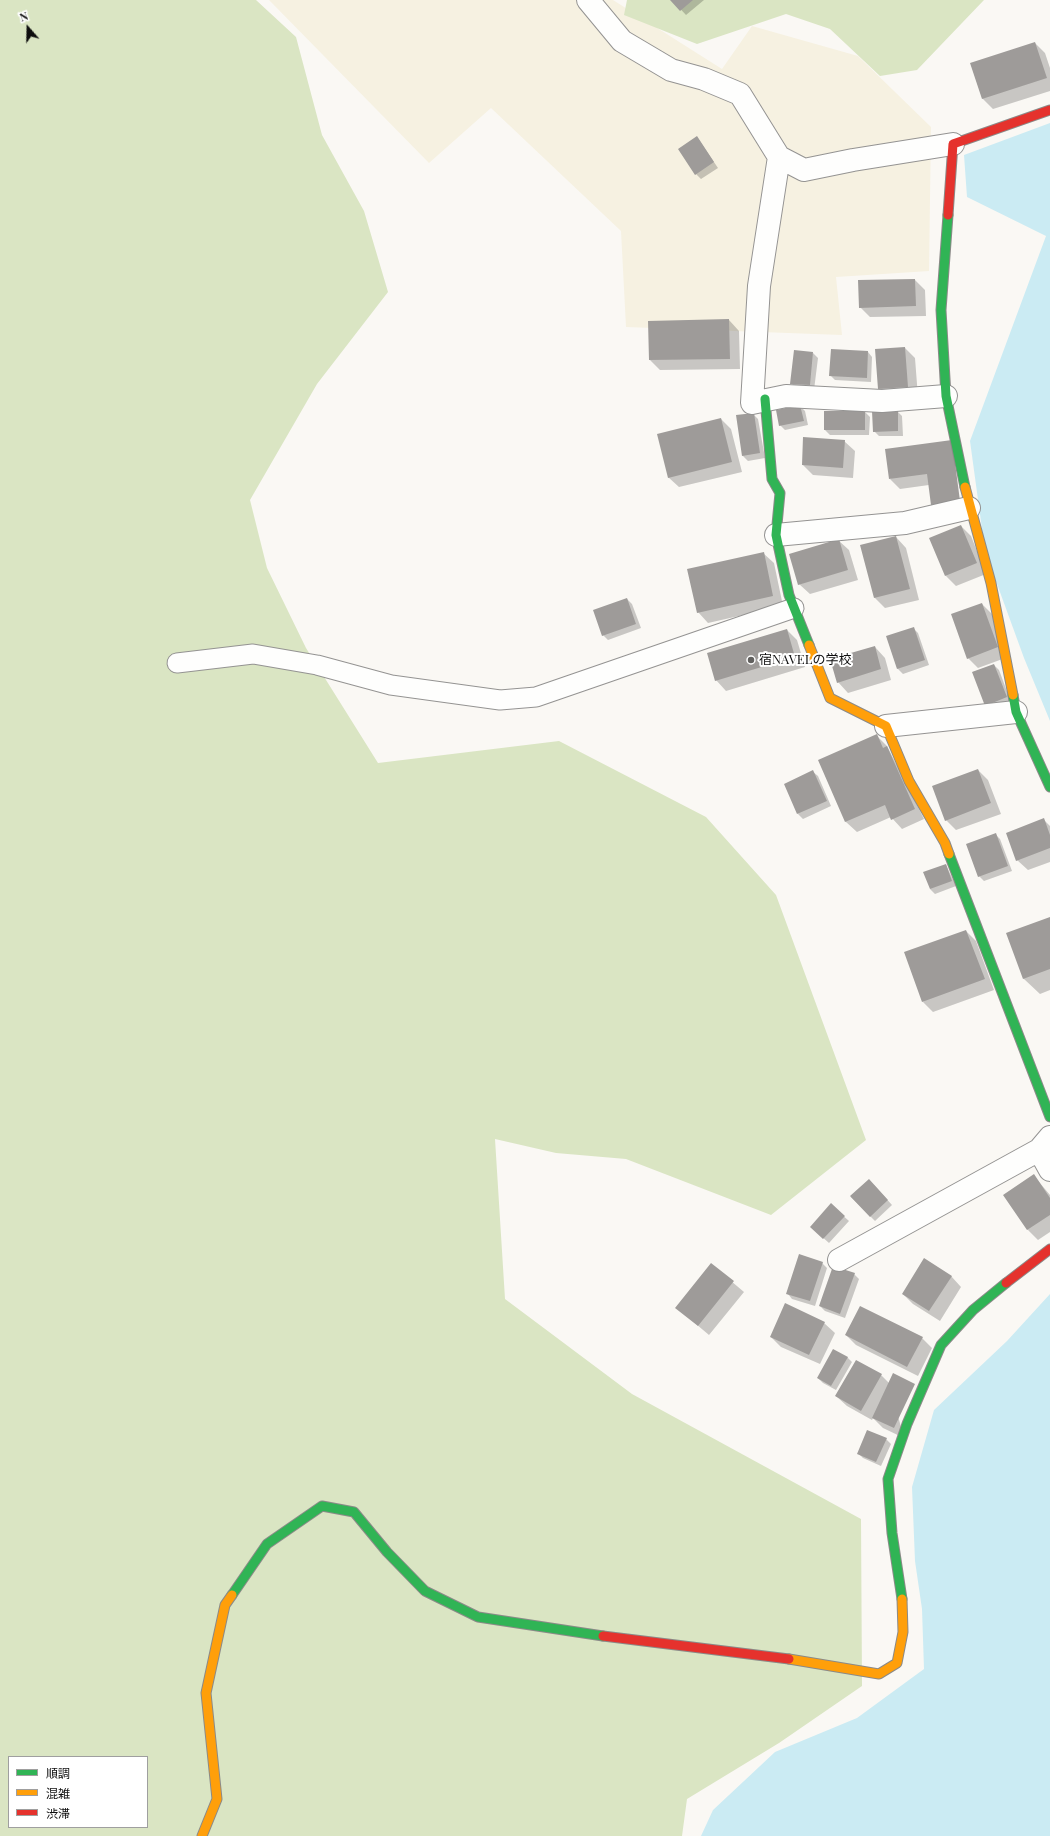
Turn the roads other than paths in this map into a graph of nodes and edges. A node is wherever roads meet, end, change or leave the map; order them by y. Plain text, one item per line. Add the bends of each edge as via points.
1 (588, 0) edge
2 (1050, 110) edge
3 (953, 144) junction
4 (779, 157) junction
5 (946, 396) junction
6 (765, 399) junction
7 (969, 508) junction
8 (776, 535) junction
9 (794, 608) junction
10 (177, 663) dead end
11 (1016, 712) junction
12 (886, 726) junction
13 (1050, 787) edge
14 (1050, 1117) edge
15 (1044, 1144) edge
16 (1050, 1170) edge
17 (1050, 1249) edge
18 (839, 1260) dead end
19 (202, 1836) edge

1 - 4 street via 622,41 671,70 704,79 740,94
2 - 3 street
3 - 4 street via 804,170
3 - 5 street via 941,310
4 - 6 street via 758,286 752,403
5 - 6 street via 882,401 815,396
5 - 7 street
6 - 8 street via 772,479 780,493
7 - 8 street via 905,523
7 - 11 street via 991,583
8 - 9 street
9 - 10 lane via 536,697 500,700 391,685 317,665 252,654
9 - 12 street via 830,698
11 - 12 street
11 - 13 street
12 - 14 street via 909,781 945,844
15 - 16 street
15 - 18 street
17 - 19 street via 973,1310 941,1345 907,1424 888,1479 892,1533 902,1591 903,1632 897,1663 878,1674 765,1655 564,1631 478,1617 425,1591 387,1552 354,1512 322,1506 267,1544 225,1605 206,1693 217,1799

